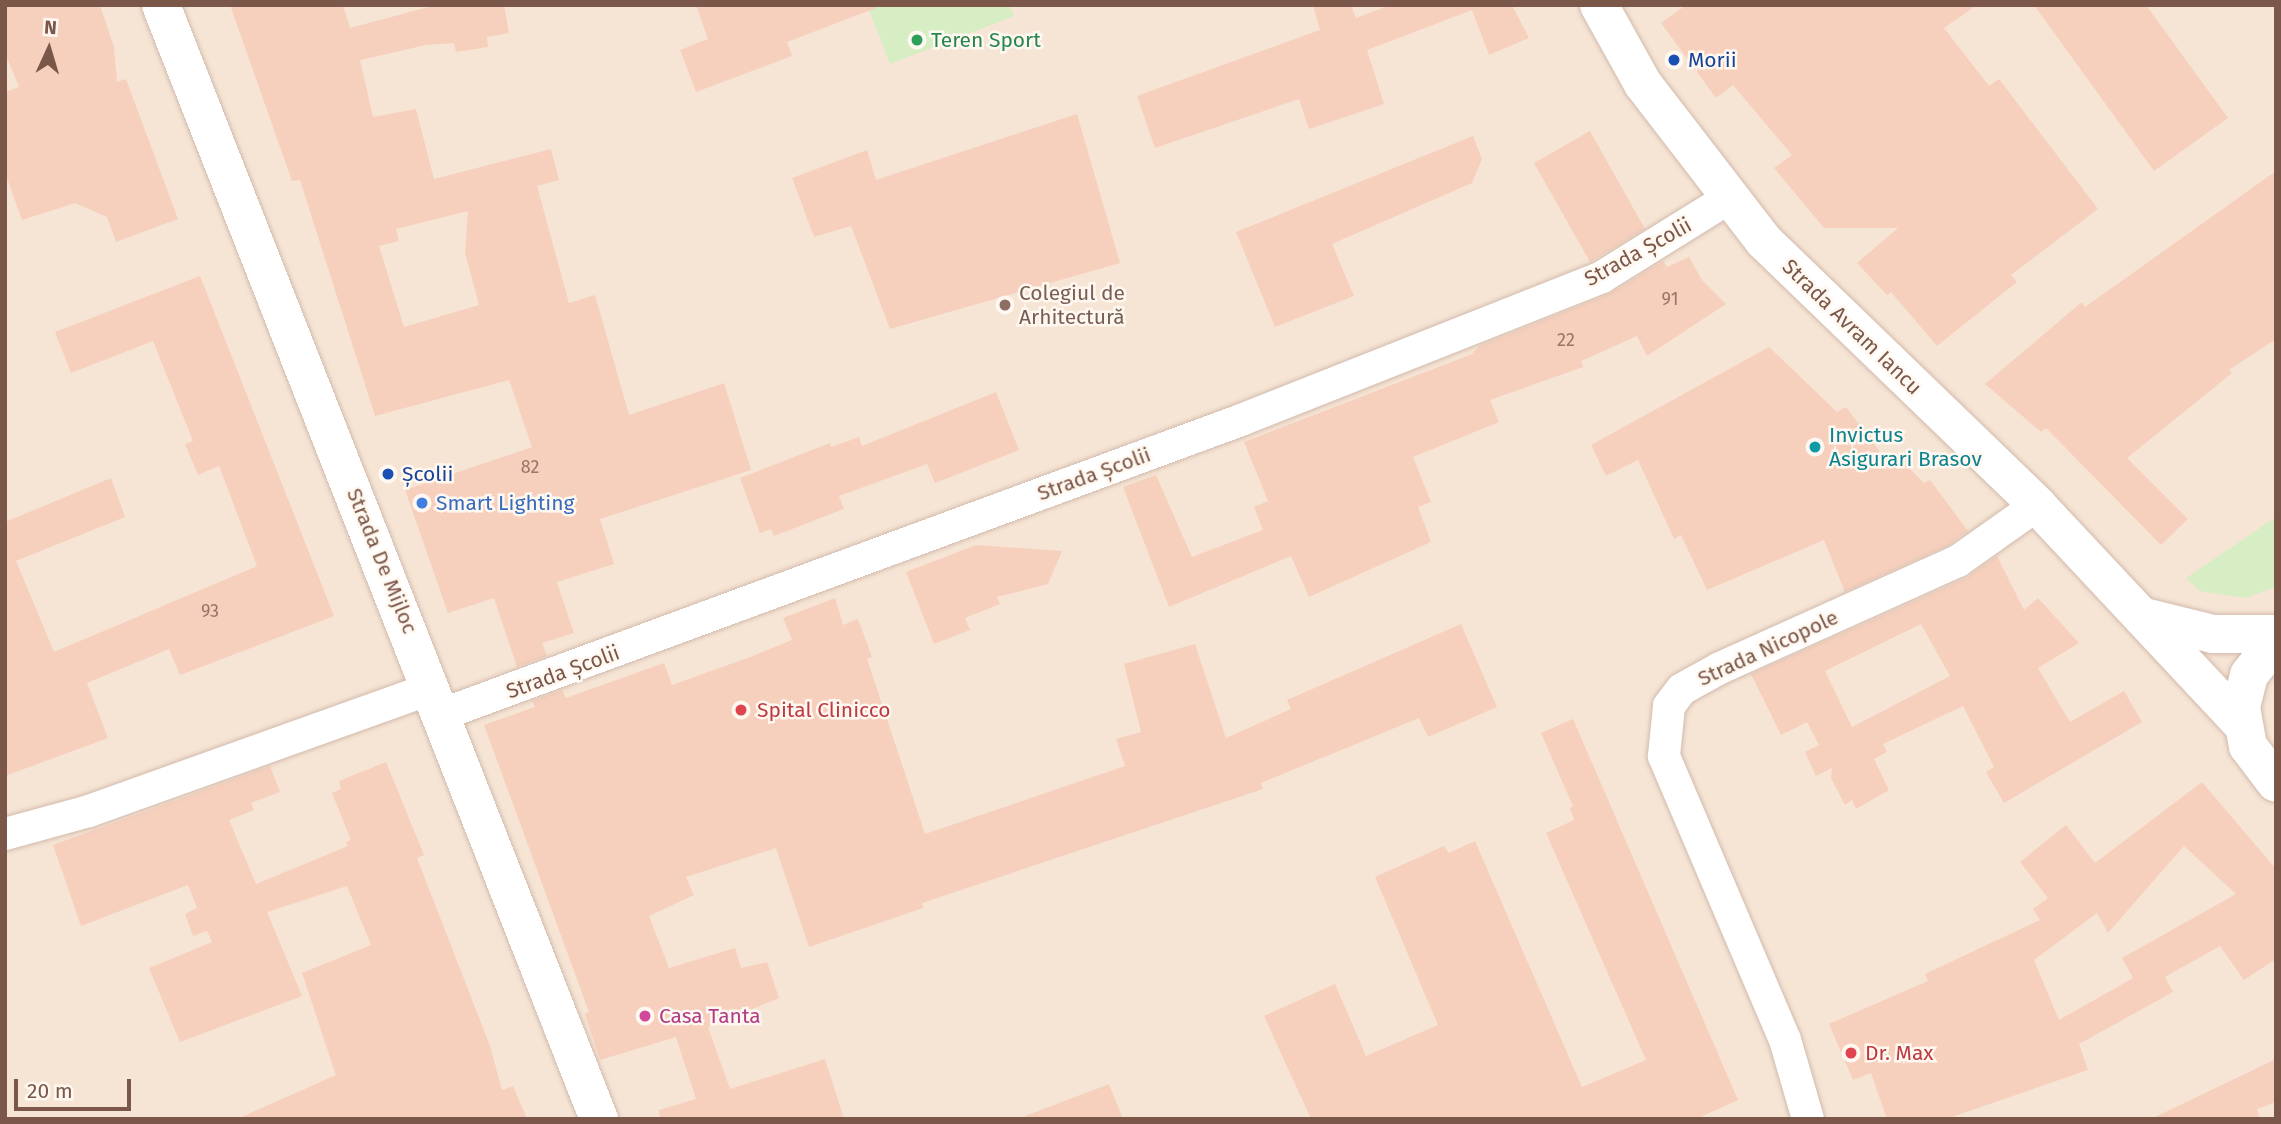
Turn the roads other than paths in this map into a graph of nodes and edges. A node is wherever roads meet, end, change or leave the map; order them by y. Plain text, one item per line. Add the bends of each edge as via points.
1 (161, 5) edge
2 (1599, 5) edge
3 (1729, 198) junction
4 (2037, 505) junction
5 (2144, 617) junction
6 (2276, 634) edge
7 (2276, 641) edge
8 (438, 701) junction
9 (2242, 724) junction
10 (2276, 783) edge
11 (5, 834) edge
12 (599, 1119) edge
13 (1808, 1119) edge

1 - 8 street, Strada De Mijloc
2 - 3 street, Strada Avram Iancu via 1643,84
3 - 4 street, Strada Avram Iancu via 1764,241
3 - 8 street, Strada Școlii via 1602,277 1189,440
4 - 5 street, Strada Avram Iancu
4 - 13 street, Strada Nicopole via 1958,561 1720,668 1682,689 1669,706 1664,756 1785,1040
5 - 6 street via 2213,634
5 - 9 street, Strada Avram Iancu
7 - 9 street via 2249,675
8 - 11 street, Strada Școlii
8 - 12 street, Strada De Mijloc
9 - 10 street via 2253,757

